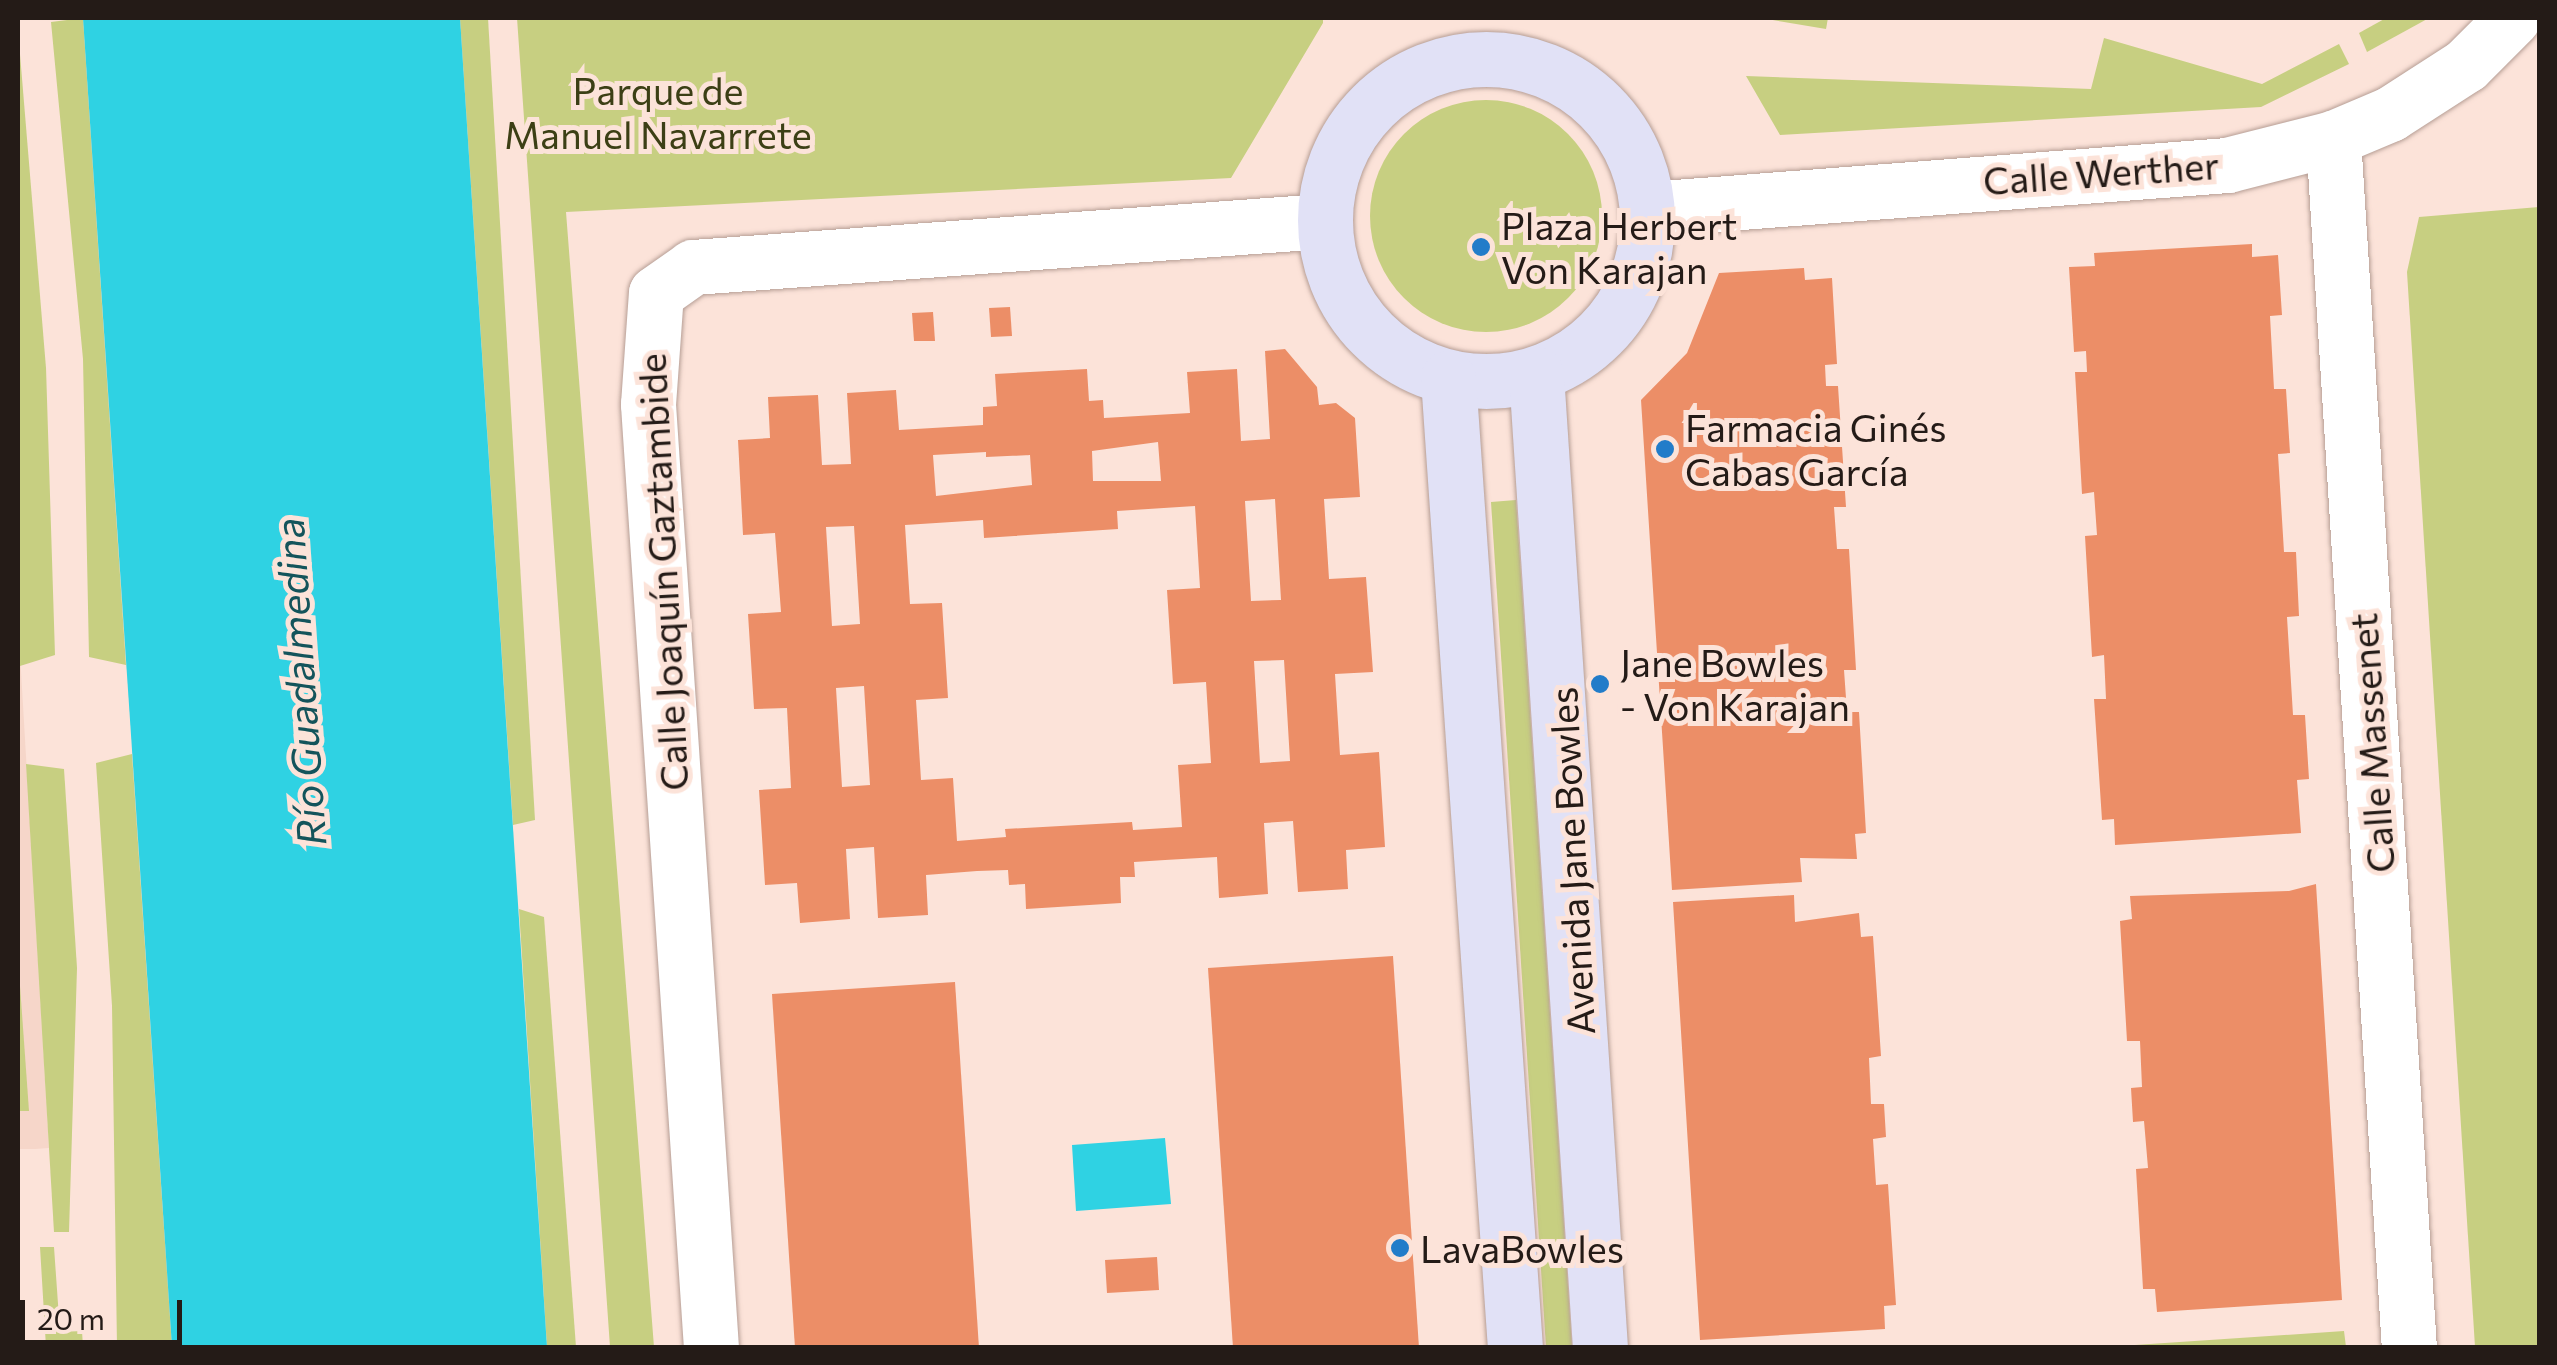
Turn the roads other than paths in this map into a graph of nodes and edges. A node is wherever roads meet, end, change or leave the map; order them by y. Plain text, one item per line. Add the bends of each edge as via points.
1 (2513, 18) edge
2 (1461, 39) edge
3 (2333, 138) junction
4 (1649, 209) junction
5 (1323, 221) junction
6 (1536, 374) junction
7 (1448, 378) junction
8 (710, 1348) edge
9 (1516, 1348) edge
10 (1600, 1348) edge
11 (2409, 1348) edge

1 - 3 street, Calle Werther via 2466,65 2390,114
2 - 4 main road via 1559,76 1600,104 1626,137
2 - 5 main road via 1362,117 1334,162
3 - 4 street, Calle Werther via 2227,165
3 - 11 street, Calle Massenet
4 - 6 main road via 1636,284 1595,340
5 - 7 main road via 1331,268 1356,318 1397,356
5 - 8 street, Calle Joaquín Gaztambide via 693,266 656,293 648,404
6 - 7 main road via 1492,382
6 - 10 main road, Avenida Jane Bowles
7 - 9 main road

